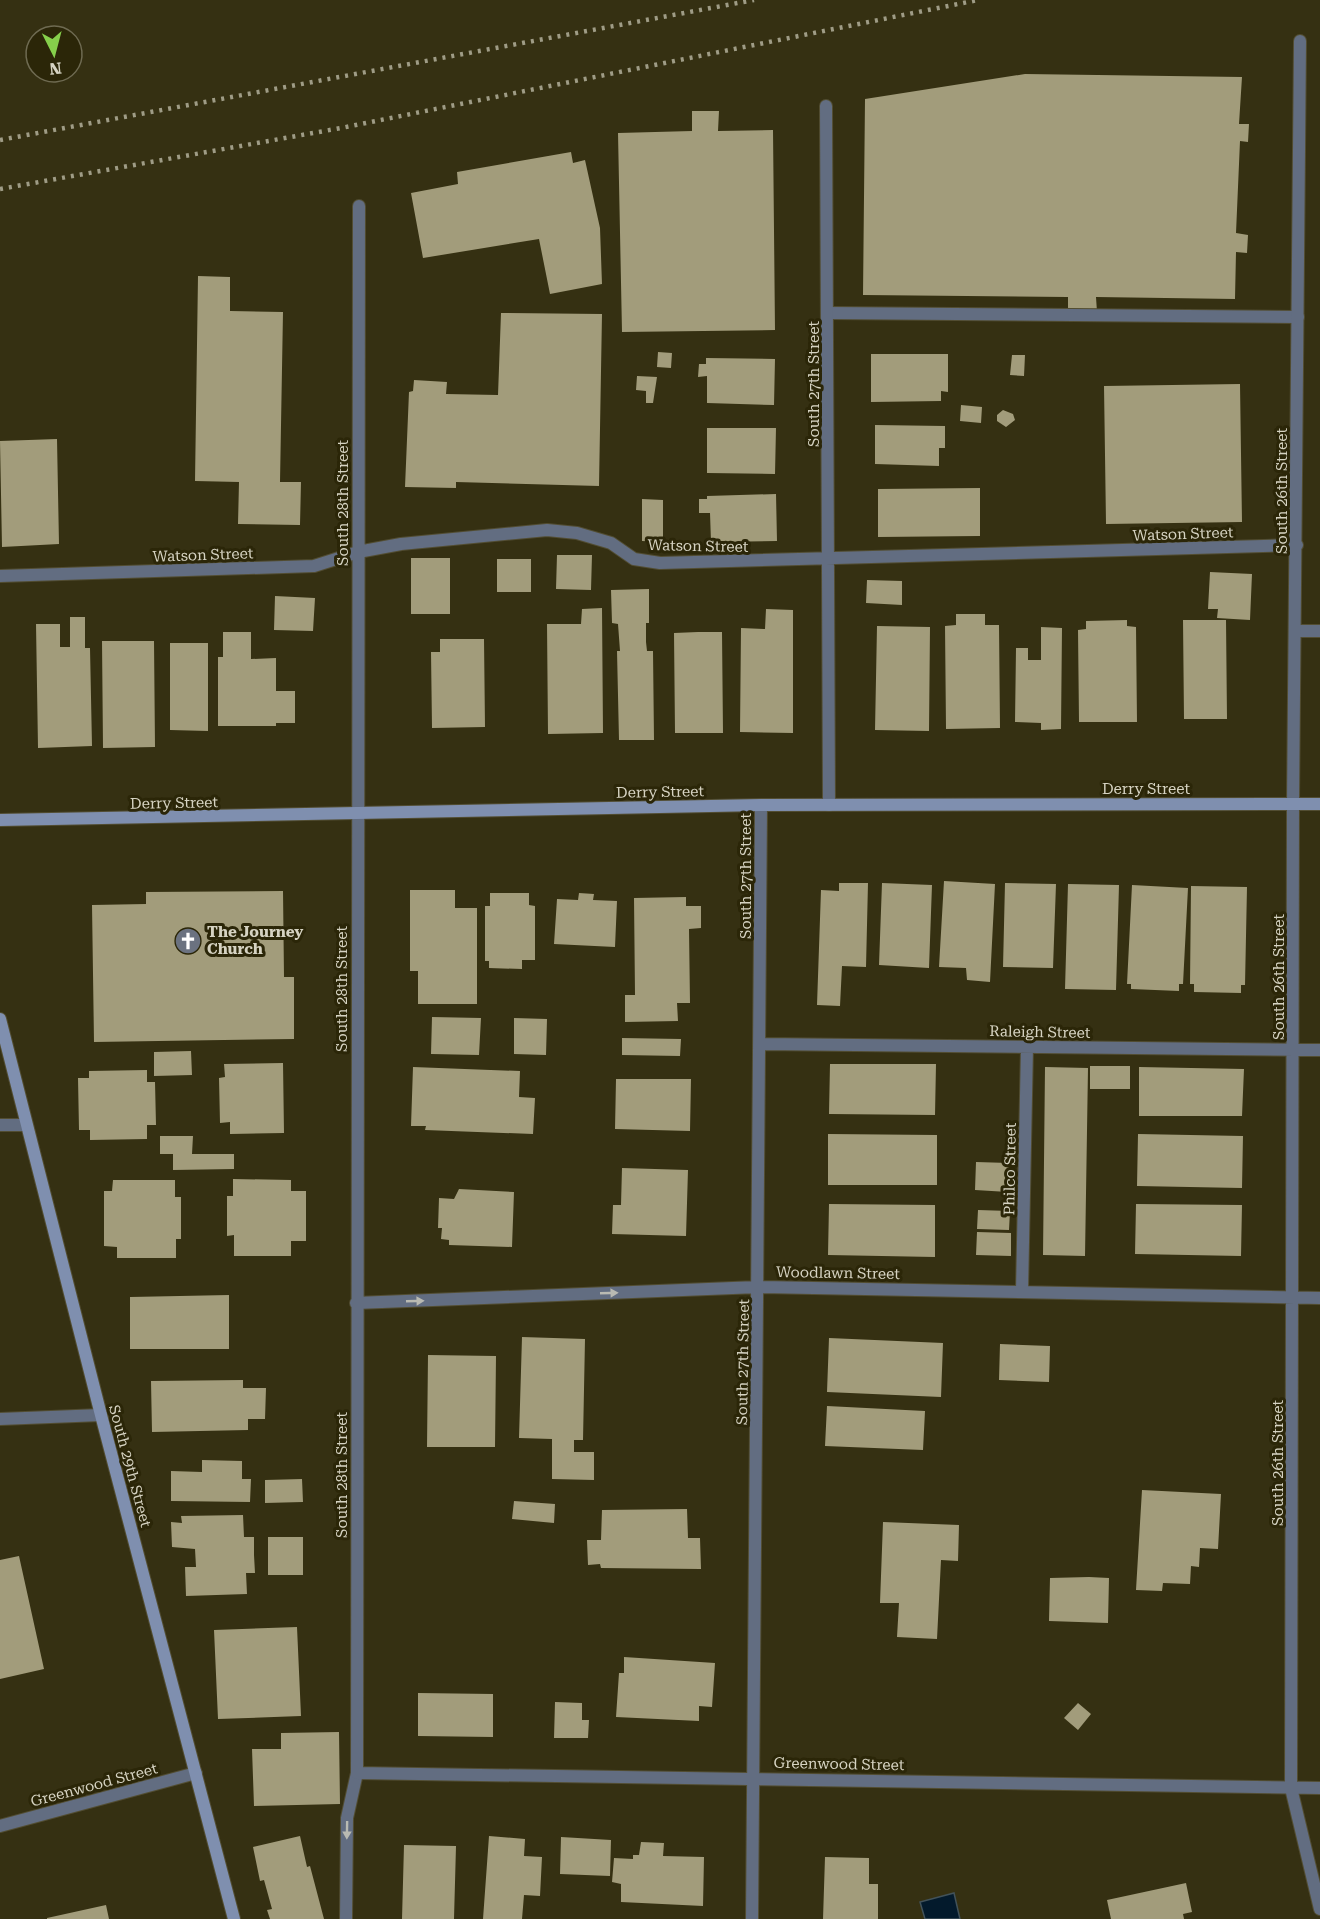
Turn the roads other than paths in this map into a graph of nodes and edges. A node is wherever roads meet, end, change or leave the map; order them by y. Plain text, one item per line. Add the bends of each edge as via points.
1 (1300, 41) dead end
2 (826, 106) dead end
3 (358, 206) dead end
4 (828, 313) junction
5 (1298, 317) junction
6 (1297, 545) junction
7 (358, 552) junction
8 (830, 560) junction
9 (0, 576) edge
10 (1295, 631) junction
11 (1320, 631) edge
12 (1293, 804) junction
13 (1320, 804) edge
14 (761, 805) junction
15 (829, 805) junction
16 (358, 815) junction
17 (0, 820) edge
18 (0, 1019) edge
19 (760, 1044) junction
20 (1027, 1047) junction
21 (1294, 1050) junction
22 (1320, 1050) edge
23 (0, 1125) edge
24 (27, 1125) junction
25 (758, 1287) junction
26 (1022, 1291) junction
27 (1294, 1297) junction
28 (1320, 1298) edge
29 (356, 1303) junction
30 (100, 1415) junction
31 (0, 1419) edge
32 (196, 1773) junction
33 (357, 1773) junction
34 (753, 1778) junction
35 (1291, 1788) junction
36 (1320, 1788) edge
37 (0, 1826) edge
38 (1320, 1909) edge
39 (234, 1919) edge
40 (346, 1919) edge
41 (752, 1919) edge

1 - 5 street, South 26th Street
2 - 4 street, South 27th Street
3 - 7 street, South 28th Street
4 - 5 street
4 - 8 street, South 27th Street
5 - 6 street, South 26th Street
6 - 8 street, Watson Street
6 - 10 street, South 26th Street
7 - 8 street, Watson Street via 401,543 547,530 577,533 611,543 634,559 660,563
7 - 9 street, Watson Street via 314,566
7 - 16 street, South 28th Street
8 - 15 street, South 27th Street
10 - 11 street
10 - 12 street, South 26th Street
12 - 13 main road, Derry Street
12 - 15 main road, Derry Street
12 - 21 street, South 26th Street
14 - 15 main road, Derry Street
14 - 16 main road, Derry Street
14 - 19 street, South 27th Street
16 - 17 main road, Derry Street
16 - 29 street, South 28th Street
18 - 24 main road, South 29th Street
19 - 20 street, Raleigh Street
19 - 25 street, South 27th Street
20 - 21 street, Raleigh Street
20 - 26 street, Philco Street
21 - 22 street, Raleigh Street
21 - 27 street, South 26th Street
23 - 24 street
24 - 30 main road, South 29th Street
25 - 26 street, Woodlawn Street
29 -> 25 street, Woodlawn Street
25 - 34 street, South 27th Street
26 - 27 street, Woodlawn Street
27 - 28 street, Woodlawn Street
27 - 35 street, South 26th Street
29 - 33 street, South 28th Street
30 - 31 street
30 - 32 main road, South 29th Street
32 - 37 street, Greenwood Street
32 - 39 main road, South 29th Street
33 - 34 street, Greenwood Street
33 -> 40 street, South 28th Street via 347,1818
34 - 35 street, Greenwood Street
34 - 41 street, South 27th Street
35 - 36 street, Greenwood Street
35 - 38 street, South 26th Street

